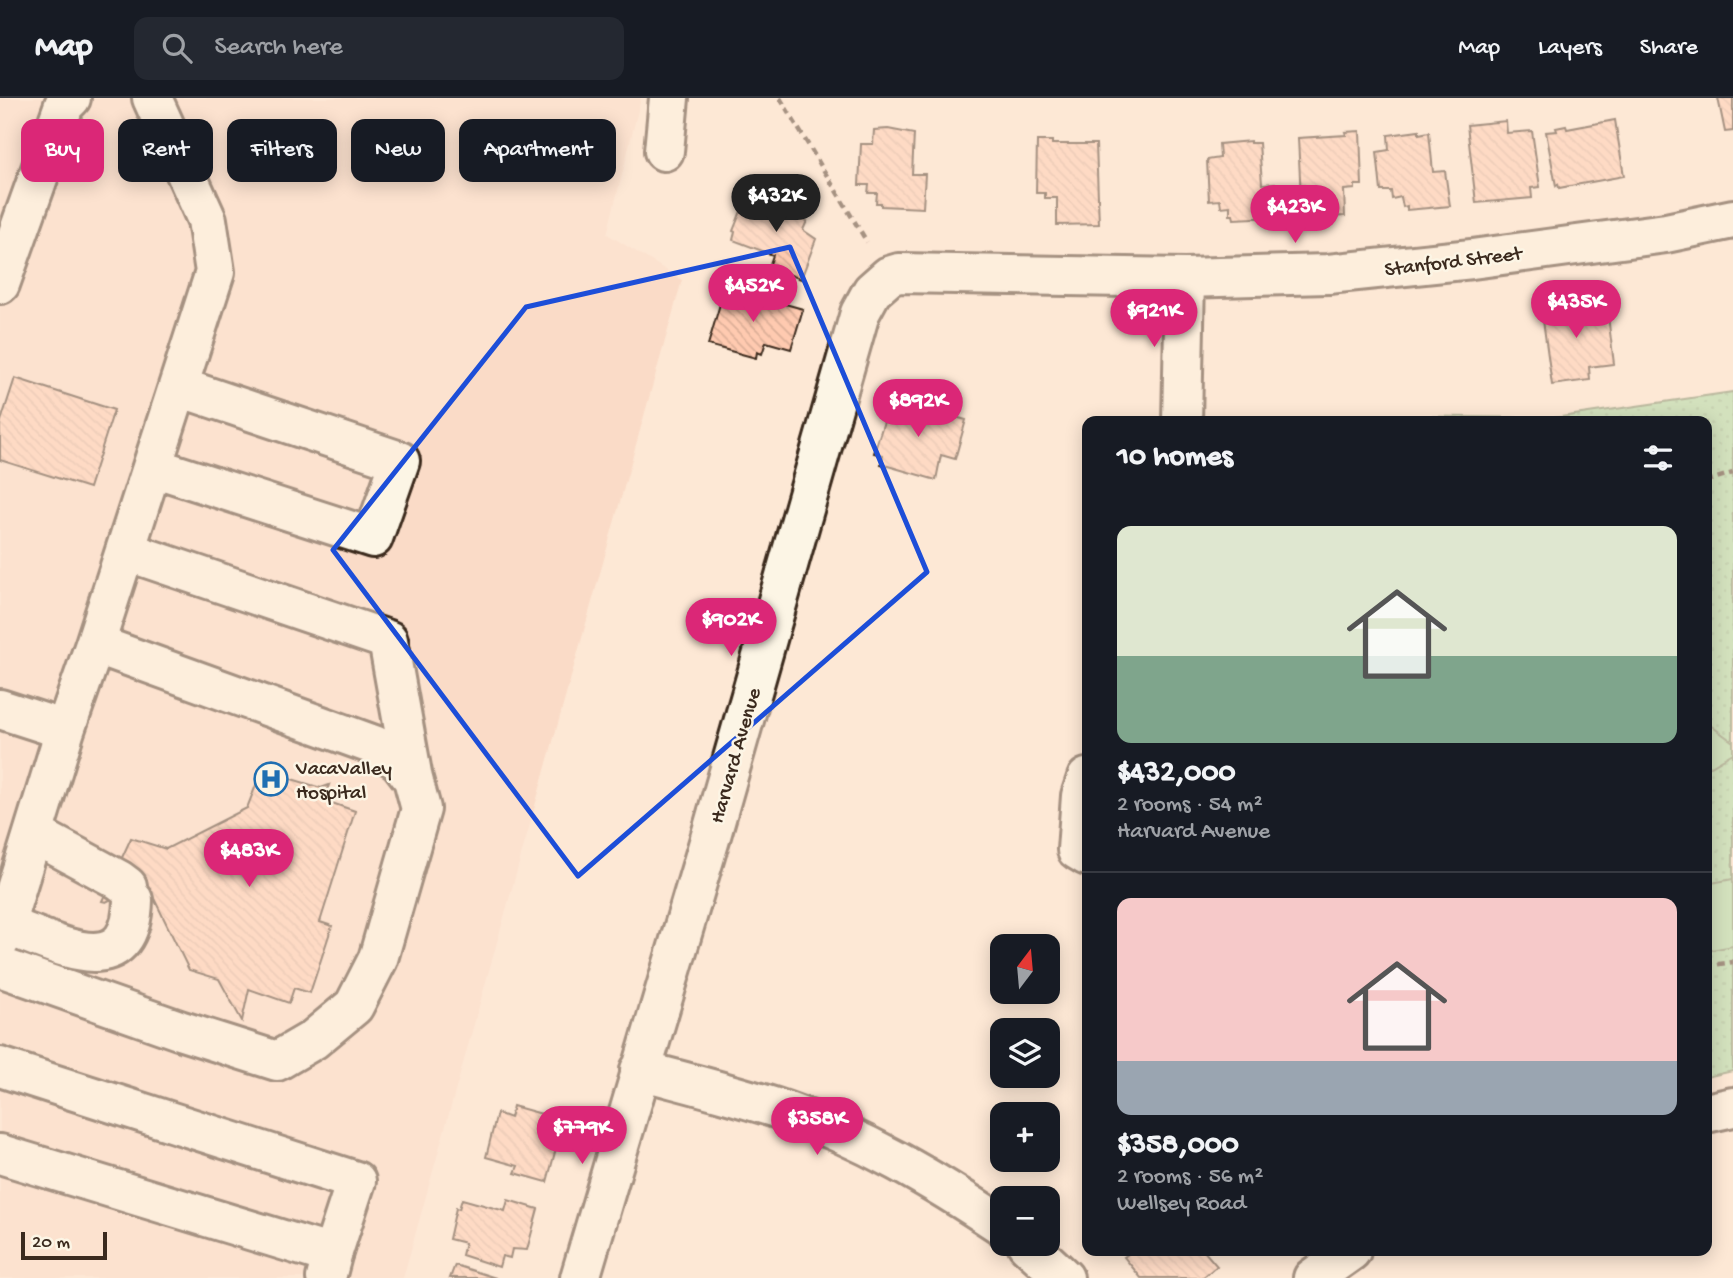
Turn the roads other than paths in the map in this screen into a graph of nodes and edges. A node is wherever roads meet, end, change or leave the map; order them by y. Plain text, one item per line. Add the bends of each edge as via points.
1 (71, 98) edge
2 (152, 98) edge
3 (669, 98) edge
4 (664, 151) dead end
5 (1733, 219) edge
6 (1185, 278) junction
7 (881, 283) joint
8 (0, 284) edge
9 (178, 387) junction
10 (1182, 416) edge
11 (153, 467) junction
12 (126, 551) junction
13 (95, 645) junction
14 (0, 709) edge
15 (65, 730) junction
16 (413, 779) junction
17 (1082, 793) edge
18 (34, 834) junction
19 (1082, 853) edge
20 (3, 933) edge
21 (0, 967) edge
22 (0, 1067) edge
23 (640, 1070) junction
24 (1733, 1107) edge
25 (1712, 1112) edge
26 (0, 1154) edge
27 (990, 1217) edge
28 (1040, 1256) edge
29 (1344, 1256) edge
30 (329, 1267) edge
31 (580, 1278) edge
32 (1064, 1278) edge
33 (1313, 1278) edge

1 - 8 street via 64,105
2 - 9 street via 207,220 215,272
3 - 4 street
5 - 6 street, Stanford Street via 1666,233 1328,274
6 - 7 street, Stanford Street via 911,272 889,276
6 - 10 street
7 - 23 street, Harvard Avenue via 860,313
9 - 11 street
9 - 11 street via 400,461 373,538
11 - 12 street
12 - 13 street
12 - 16 street via 388,639
13 - 15 street
13 - 16 street via 374,745 399,761
14 - 15 street
15 - 18 street
16 - 21 street via 421,809 378,959 354,1006 313,1040 277,1061
17 - 19 street via 1077,850
18 - 20 street
18 - 20 street via 119,880 130,893 129,927 107,951 85,952
22 - 30 street via 356,1181
23 - 27 street via 785,1111 845,1136
23 - 31 street, Harvard Avenue
24 - 25 street
26 - 30 street
28 - 32 street
29 - 33 street

